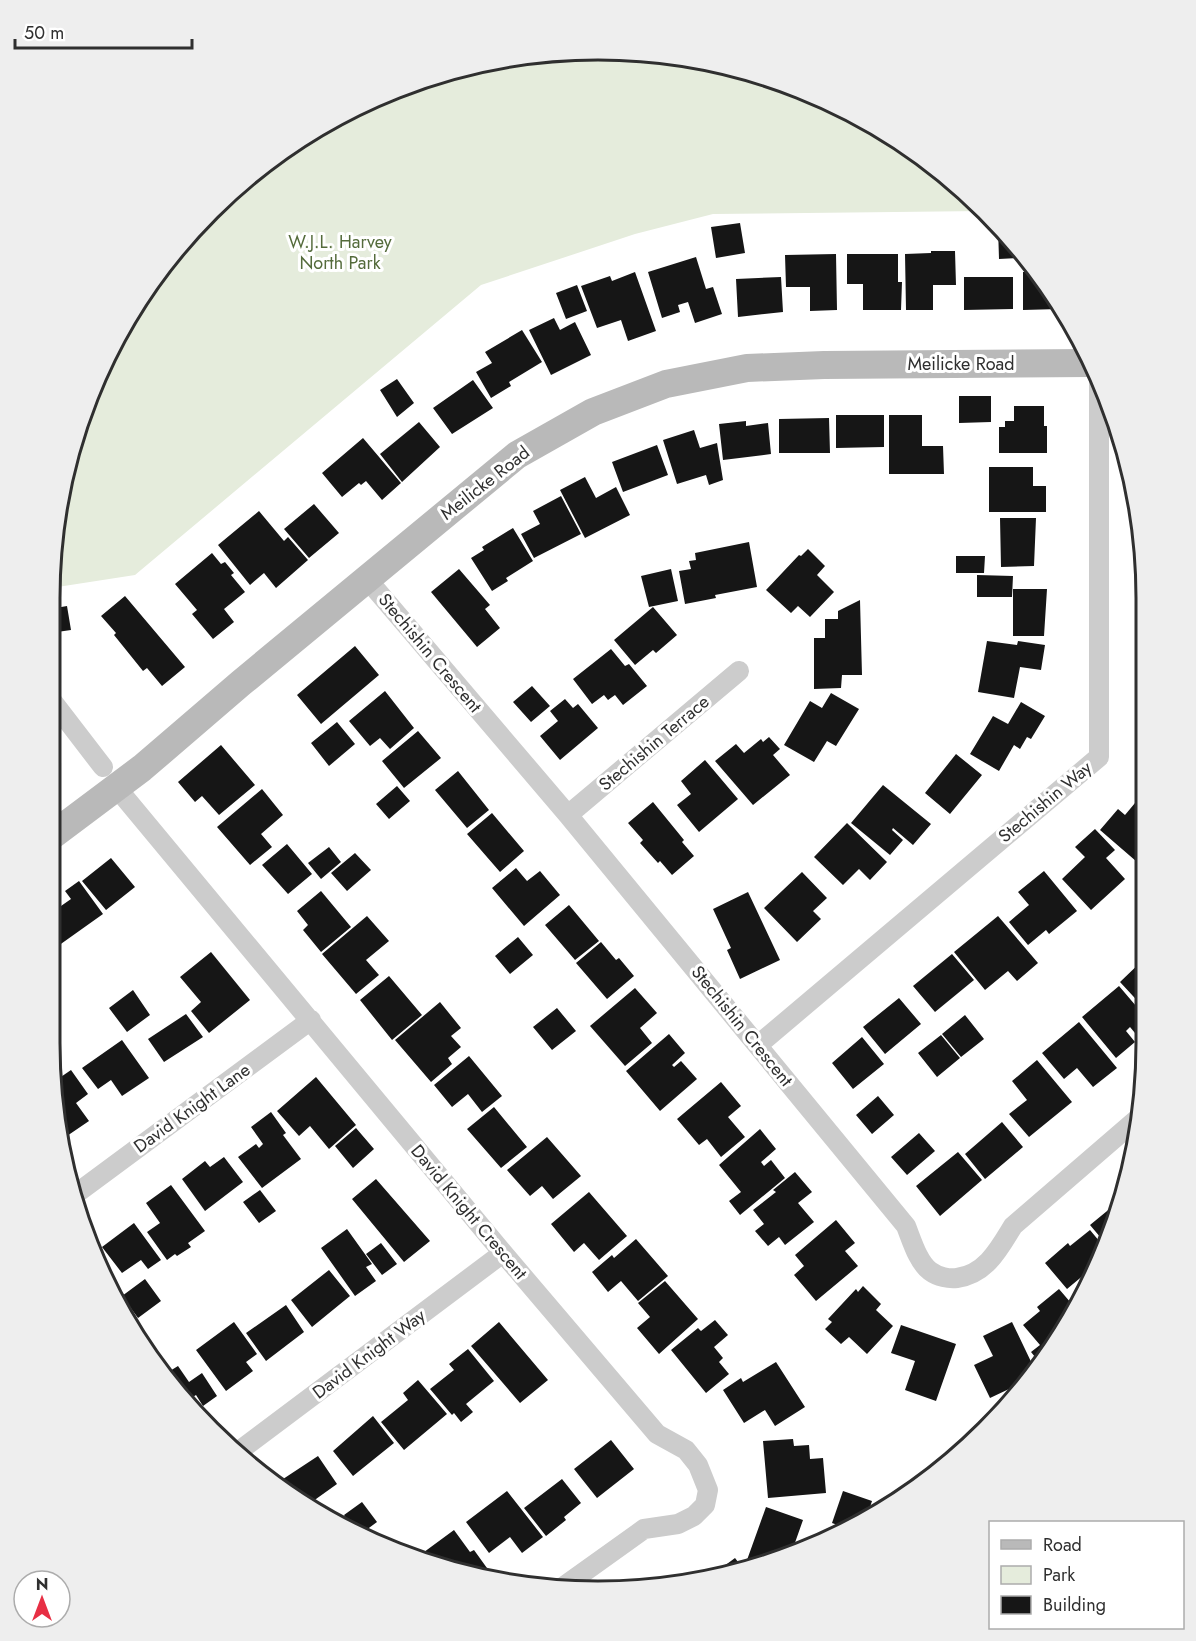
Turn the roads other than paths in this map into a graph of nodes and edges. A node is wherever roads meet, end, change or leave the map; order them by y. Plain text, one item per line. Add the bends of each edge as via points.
1 (1082, 363) edge
2 (1099, 403) edge
3 (367, 579) junction
4 (739, 672) dead end
5 (60, 711) edge
6 (110, 777) junction
7 (568, 815) junction
8 (60, 827) edge
9 (311, 1020) junction
10 (758, 1045) junction
11 (1129, 1126) edge
12 (81, 1190) edge
13 (502, 1253) junction
14 (244, 1448) edge
15 (572, 1580) edge

1 - 3 street, Meilicke Road via 747,368 666,384 593,412 517,454
2 - 10 street, Stechishin Way via 1099,757
3 - 6 street, Meilicke Road via 142,768
3 - 7 street, Stechishin Crescent
4 - 7 street, Stechishin Terrace
5 - 6 street, David Knight Crescent
6 - 8 street, Meilicke Road
6 - 9 street, David Knight Crescent
7 - 10 street, Stechishin Crescent
9 - 12 street, David Knight Lane
9 - 13 street, David Knight Crescent
10 - 11 street, Stechishin Crescent via 906,1226 930,1271 951,1279 969,1276 983,1268 1012,1226
13 - 14 street, David Knight Way
13 - 15 street, David Knight Crescent via 657,1434 686,1450 698,1465 708,1490 705,1505 694,1516 678,1524 644,1529

